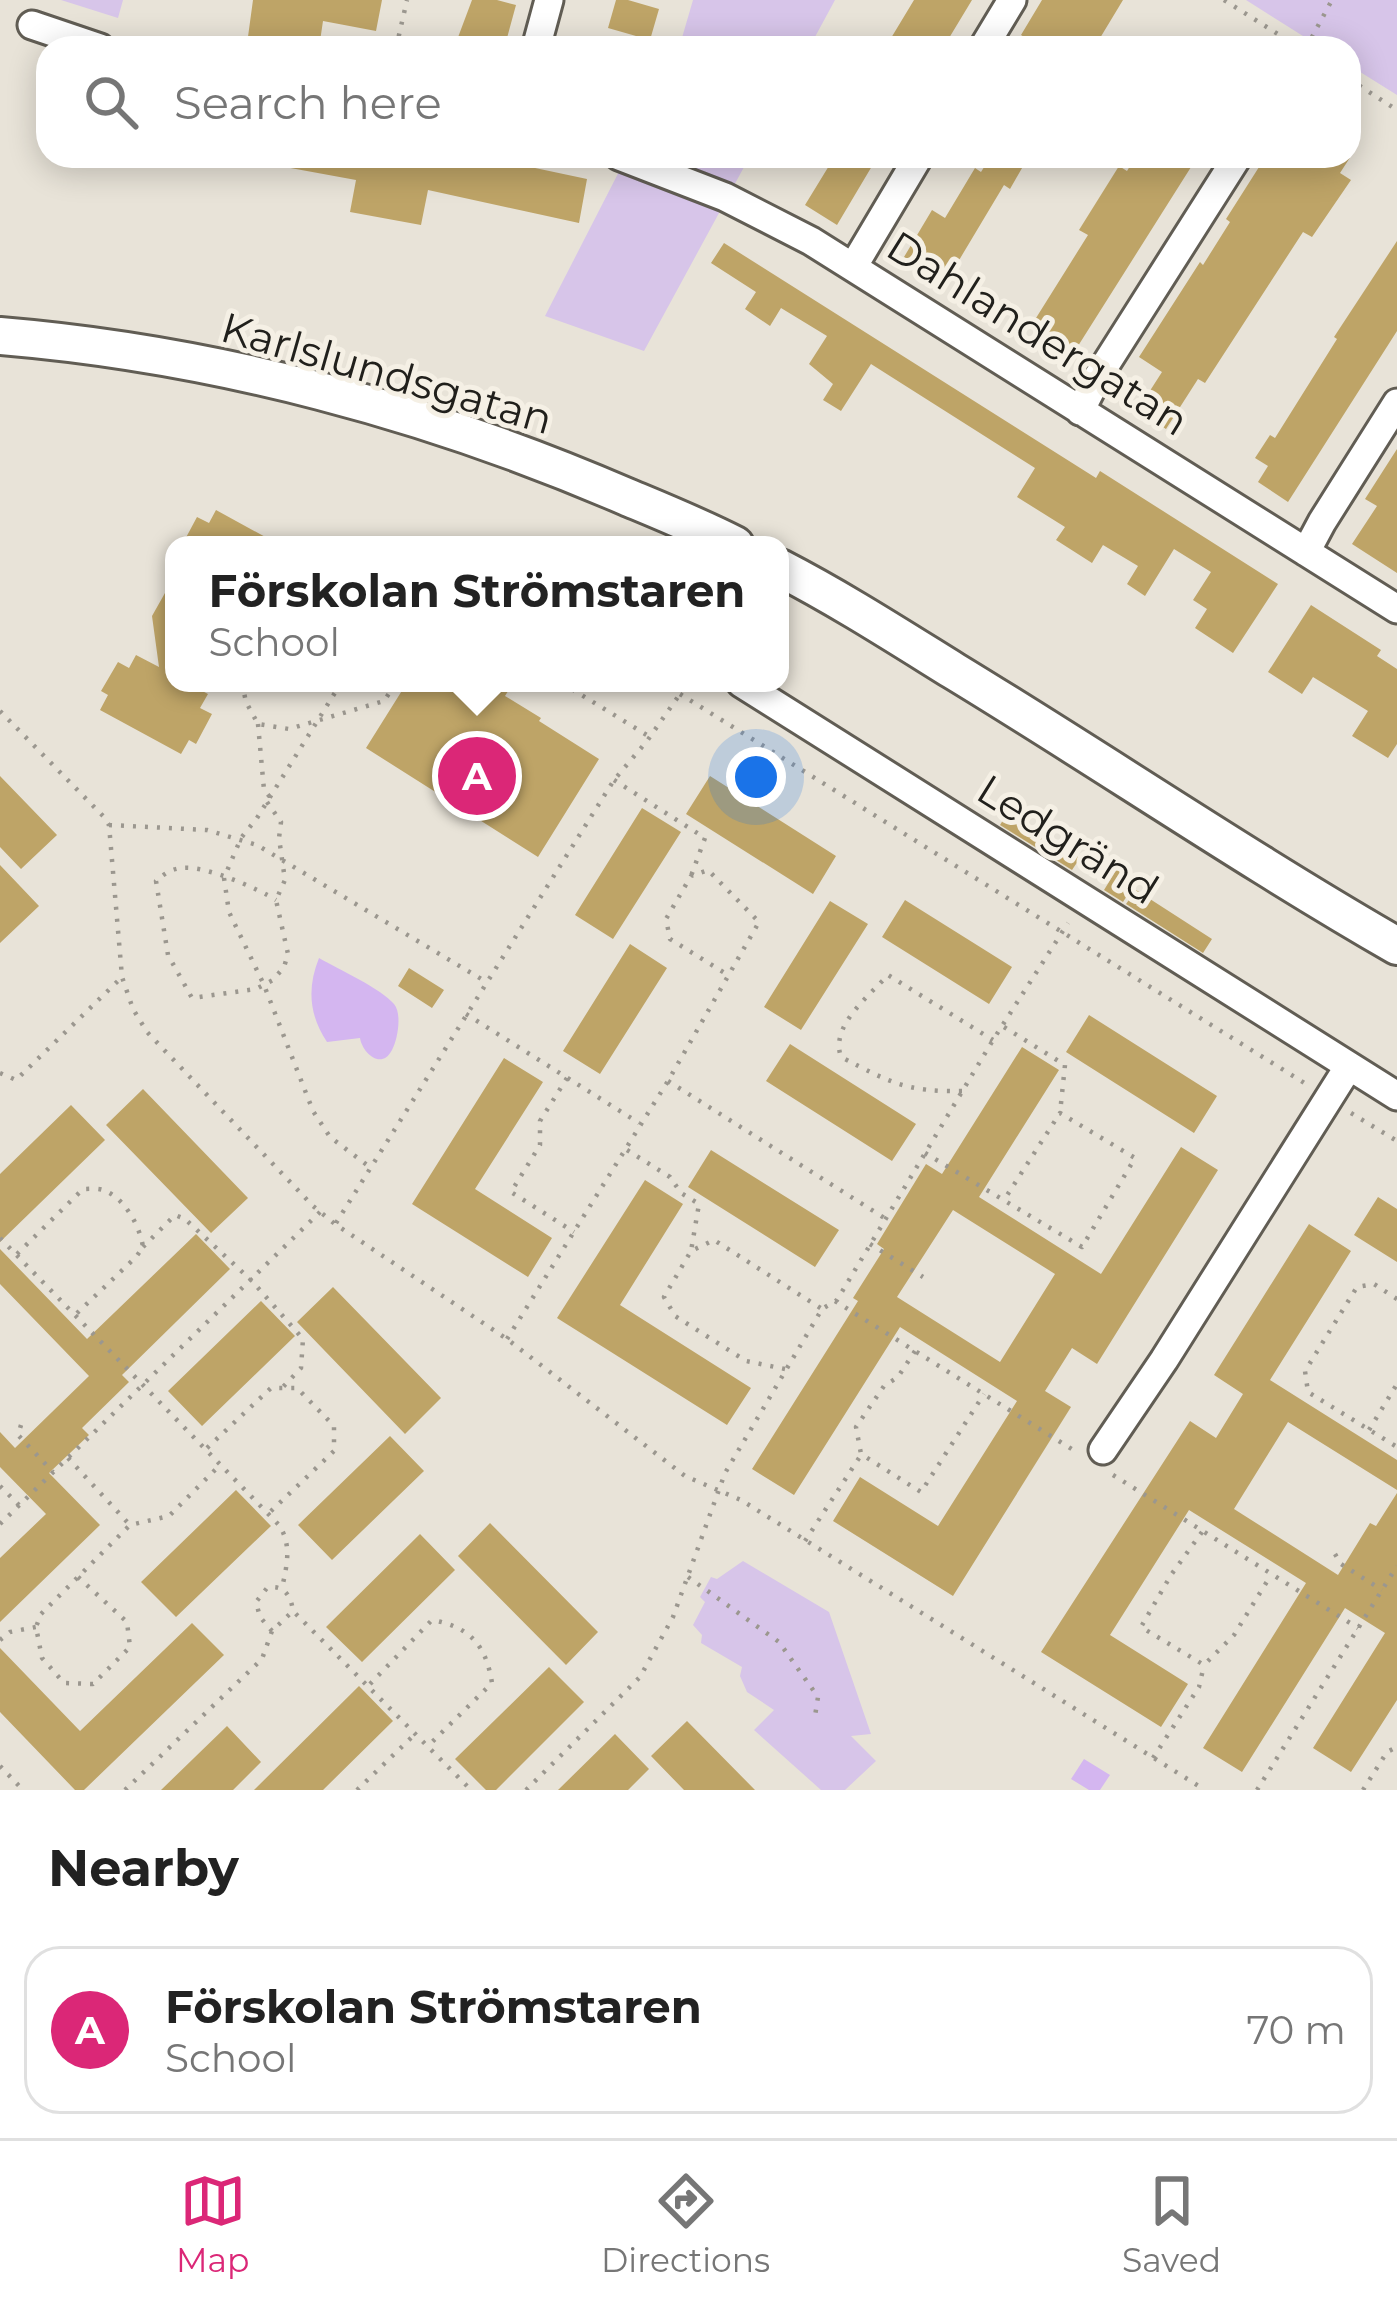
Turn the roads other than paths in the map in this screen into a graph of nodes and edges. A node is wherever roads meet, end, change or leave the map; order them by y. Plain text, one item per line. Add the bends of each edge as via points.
1 (550, 0) edge
2 (1012, 0) edge
3 (32, 25) dead end
4 (65, 36) edge
5 (540, 36) edge
6 (990, 36) edge
7 (650, 168) edge
8 (912, 168) edge
9 (1230, 168) edge
10 (853, 267) junction
11 (0, 336) edge
12 (1397, 404) edge
13 (1081, 412) junction
14 (715, 536) edge
15 (1306, 552) junction
16 (789, 573) edge
17 (1397, 608) edge
18 (755, 692) edge
19 (1299, 889) junction
20 (1397, 946) edge
21 (1397, 964) edge
22 (1349, 1066) junction
23 (1397, 1096) edge
24 (1103, 1450) dead end

1 - 5 street
2 - 6 street
3 - 4 street
7 - 10 street, Dahlandergatan via 725,197
8 - 10 street
9 - 13 street
10 - 13 street, Dahlandergatan
11 - 14 main road, Karlslundsgatan via 170,359 350,400 514,452
12 - 15 street
13 - 15 street, Dahlandergatan
15 - 17 street, Dahlandergatan
16 - 19 main road
18 - 22 street, Ledgränd
19 - 20 main road
19 - 21 main road
22 - 23 street, Ledgränd
22 - 24 street

